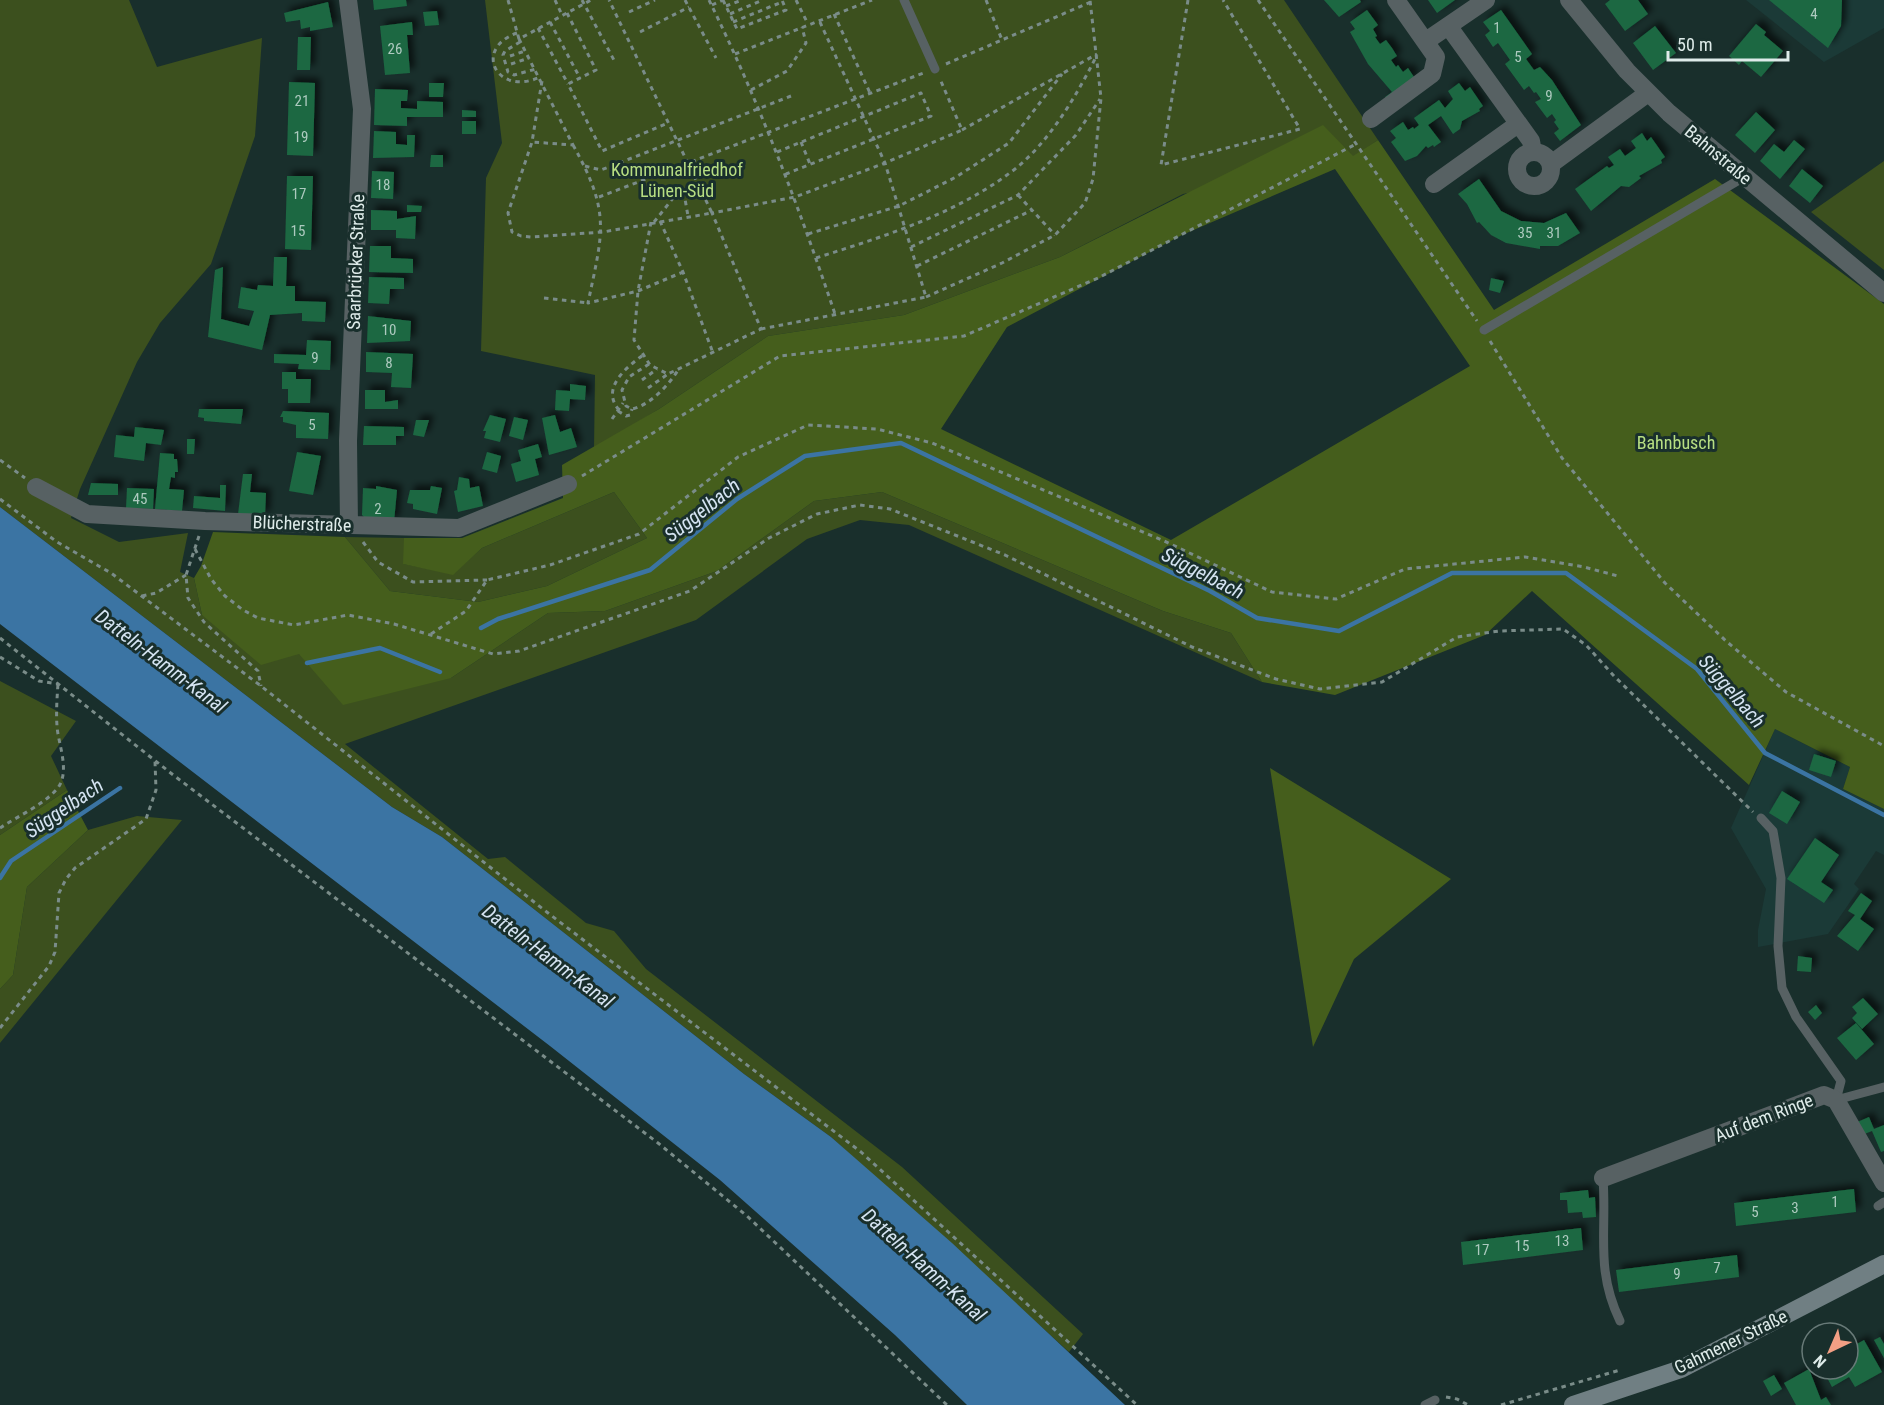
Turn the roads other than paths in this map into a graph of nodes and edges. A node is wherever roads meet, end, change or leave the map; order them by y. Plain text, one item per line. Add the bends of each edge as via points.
1 (348, 0) edge
2 (904, 0) edge
3 (1396, 0) edge
4 (1486, 0) edge
5 (1569, 0) edge
6 (1449, 27) junction
7 (1426, 41) junction
8 (935, 69) road end
9 (1648, 93) junction
10 (1371, 119) dead end
11 (1518, 124) junction
12 (1533, 152) junction
13 (1551, 164) junction
14 (1744, 177) junction
15 (1434, 184) dead end
16 (1884, 293) edge
17 (1484, 330) road end
18 (568, 484) road end
19 (36, 487) road end
20 (349, 525) junction
21 (1761, 818) road end
22 (1884, 1087) edge
23 (1836, 1100) junction
24 (1603, 1178) joint
25 (1884, 1183) edge
26 (1884, 1264) edge
27 (1620, 1321) dead end
28 (1435, 1400) road end
29 (1425, 1405) edge
30 (1573, 1405) edge

1 - 20 street, Saarbrücker Straße via 362,109 348,441
2 - 8 lane
3 - 7 street
4 - 6 street
5 - 9 street, Bahnstraße
6 - 7 street
6 - 11 street
7 - 10 street via 1436,57 1432,74
9 - 13 street
9 - 14 street, Bahnstraße
11 - 12 street via 1531,141
11 - 15 street
12 - 13 street via 1544,155
12 - 13 street via 1520,159 1517,166 1521,181 1527,185 1534,187 1546,182
14 - 16 street, Bahnstraße
14 - 17 lane
18 - 20 street, Blücherstraße via 459,528
19 - 20 street, Blücherstraße via 87,514
21 - 23 lane via 1773,831 1781,878 1778,946 1782,988 1796,1017 1841,1082
22 - 23 lane
23 - 24 street, Auf dem Ringe via 1824,1095
23 - 25 street, Auf dem Ringe
24 - 27 lane via 1602,1260 1609,1297
26 - 30 main road, Gahmener Straße via 1681,1369
28 - 29 lane

